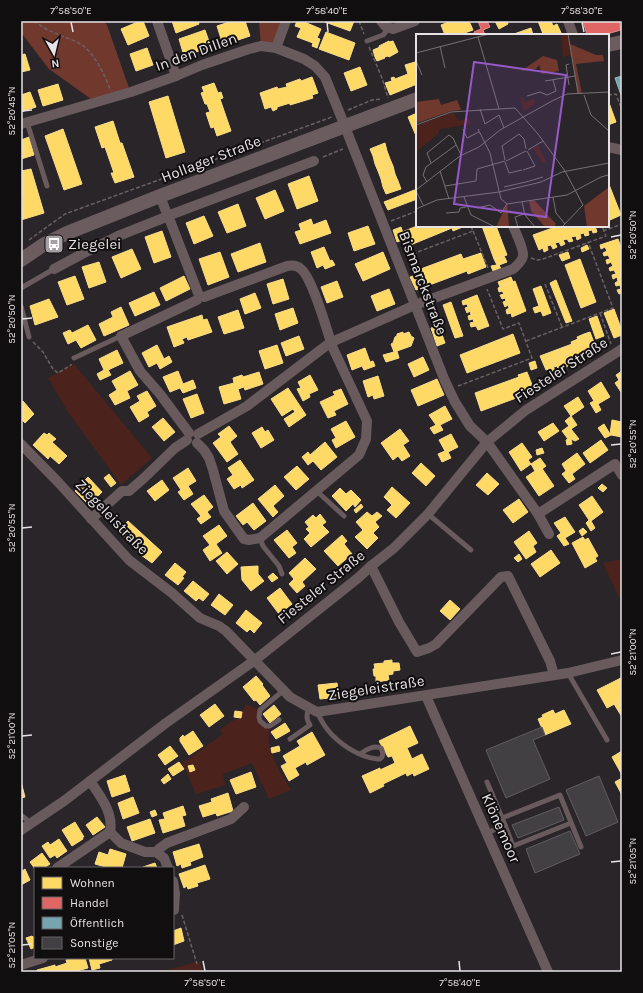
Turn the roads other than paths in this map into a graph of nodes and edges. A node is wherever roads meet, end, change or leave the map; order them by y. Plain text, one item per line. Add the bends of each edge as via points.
1 (157, 21) edge
2 (286, 21) edge
3 (381, 21) edge
4 (416, 21) edge
5 (568, 21) edge
6 (389, 28) junction
7 (573, 34) edge
8 (367, 41) road end
9 (622, 42) edge
10 (609, 46) edge
11 (276, 48) junction
12 (176, 76) junction
13 (416, 100) edge
14 (343, 120) junction
15 (24, 123) edge
16 (609, 147) edge
17 (622, 150) edge
18 (314, 161) dead end
19 (47, 186) dead end
20 (160, 196) junction
21 (168, 216) junction
22 (513, 227) edge
23 (21, 260) edge
24 (54, 269) joint
25 (21, 288) edge
26 (199, 297) junction
27 (415, 305) junction
28 (21, 306) edge
29 (121, 336) junction
30 (29, 337) road end
31 (331, 343) junction
32 (618, 351) edge
33 (74, 358) road end
34 (193, 437) junction
35 (487, 442) junction
36 (21, 444) edge
37 (622, 475) edge
38 (317, 490) junction
39 (428, 514) junction
40 (538, 514) junction
41 (344, 516) dead end
42 (91, 519) junction
43 (549, 534) dead end
44 (260, 538) junction
45 (471, 550) dead end
46 (371, 566) junction
47 (282, 574) dead end
48 (255, 660) junction
49 (622, 660) edge
50 (568, 673) junction
51 (554, 675) junction
52 (284, 690) junction
53 (426, 696) junction
54 (313, 710) junction
55 (279, 720) dead end
56 (290, 739) dead end
57 (607, 740) dead end
58 (360, 754) dead end
59 (90, 781) junction
60 (487, 782) dead end
61 (244, 807) dead end
62 (21, 815) edge
63 (502, 818) junction
64 (32, 823) junction
65 (571, 823) junction
66 (505, 825) junction
67 (21, 830) edge
68 (110, 832) junction
69 (487, 833) junction
70 (581, 847) dead end
71 (156, 852) junction
72 (58, 867) edge
73 (168, 867) edge
74 (174, 888) edge
75 (178, 912) road end
76 (41, 959) edge
77 (21, 965) edge
78 (548, 972) edge

1 - 12 street
2 - 11 street
3 - 6 street
4 - 6 street
5 - 7 street
6 - 8 lane via 383,35
9 - 10 main road
11 - 12 street, In den Dillen via 261,46 249,49
11 - 14 street, In den Dillen via 315,66 325,77
12 - 15 street, In den Dillen via 132,92
13 - 14 main road, Hollager Straße
14 - 20 main road, Hollager Straße
14 - 27 street, Bismarckstraße
15 - 19 lane
16 - 17 street
18 - 21 street
20 - 21 street
20 - 23 main road, Hollager Straße via 43,244
21 - 24 street via 118,236
21 - 26 street
22 - 27 street via 523,256 513,269
24 - 25 lane
26 - 29 street
26 - 31 street via 294,265 302,269 312,288
27 - 31 street
27 - 35 street, Bismarckstraße via 444,381 470,426
28 - 30 lane
29 - 33 lane
29 - 34 street via 140,371
31 - 34 street via 247,406
31 - 38 street via 367,421 366,439 359,455
32 - 35 street, Fiesteler Straße via 526,410
34 - 42 street via 175,448 129,491 122,491
34 - 44 street via 209,458 224,511 244,539
35 - 39 street, Fiesteler Straße
35 - 40 street, Bismarckstraße
36 - 42 street, Ziegeleistraße
37 - 40 street via 615,464
38 - 41 lane
38 - 44 street
39 - 45 lane
39 - 46 street, Fiesteler Straße via 394,548
40 - 43 street, Bismarckstraße
42 - 48 street, Ziegeleistraße via 129,560 200,618 226,631
44 - 47 lane
46 - 48 street, Fiesteler Straße
46 - 51 street via 417,652 436,644 501,577 508,576 550,661
48 - 52 street, Ziegeleistraße
48 - 59 street, Fiesteler Straße
49 - 50 street, Ziegeleistraße
50 - 51 street, Ziegeleistraße
50 - 57 lane
51 - 53 street, Ziegeleistraße
52 - 54 street, Ziegeleistraße via 290,697
52 - 55 lane via 260,710 259,717 263,724 270,726
53 - 54 street, Ziegeleistraße
53 - 69 street, Klönemoor
54 - 56 lane via 306,714 310,725
54 - 58 lane via 333,736
59 - 64 street, Fiesteler Straße
59 - 68 street via 108,812
60 - 63 lane
61 - 71 street via 231,819 167,843
62 - 64 lane
63 - 65 lane via 560,795
63 - 66 lane
64 - 67 street, Fiesteler Straße
65 - 66 lane via 513,846
65 - 70 lane
66 - 69 lane
68 - 71 street via 121,843 145,852
68 - 72 street
69 - 78 street, Klönemoor
71 - 73 street via 164,858
74 - 75 street
76 - 77 street

